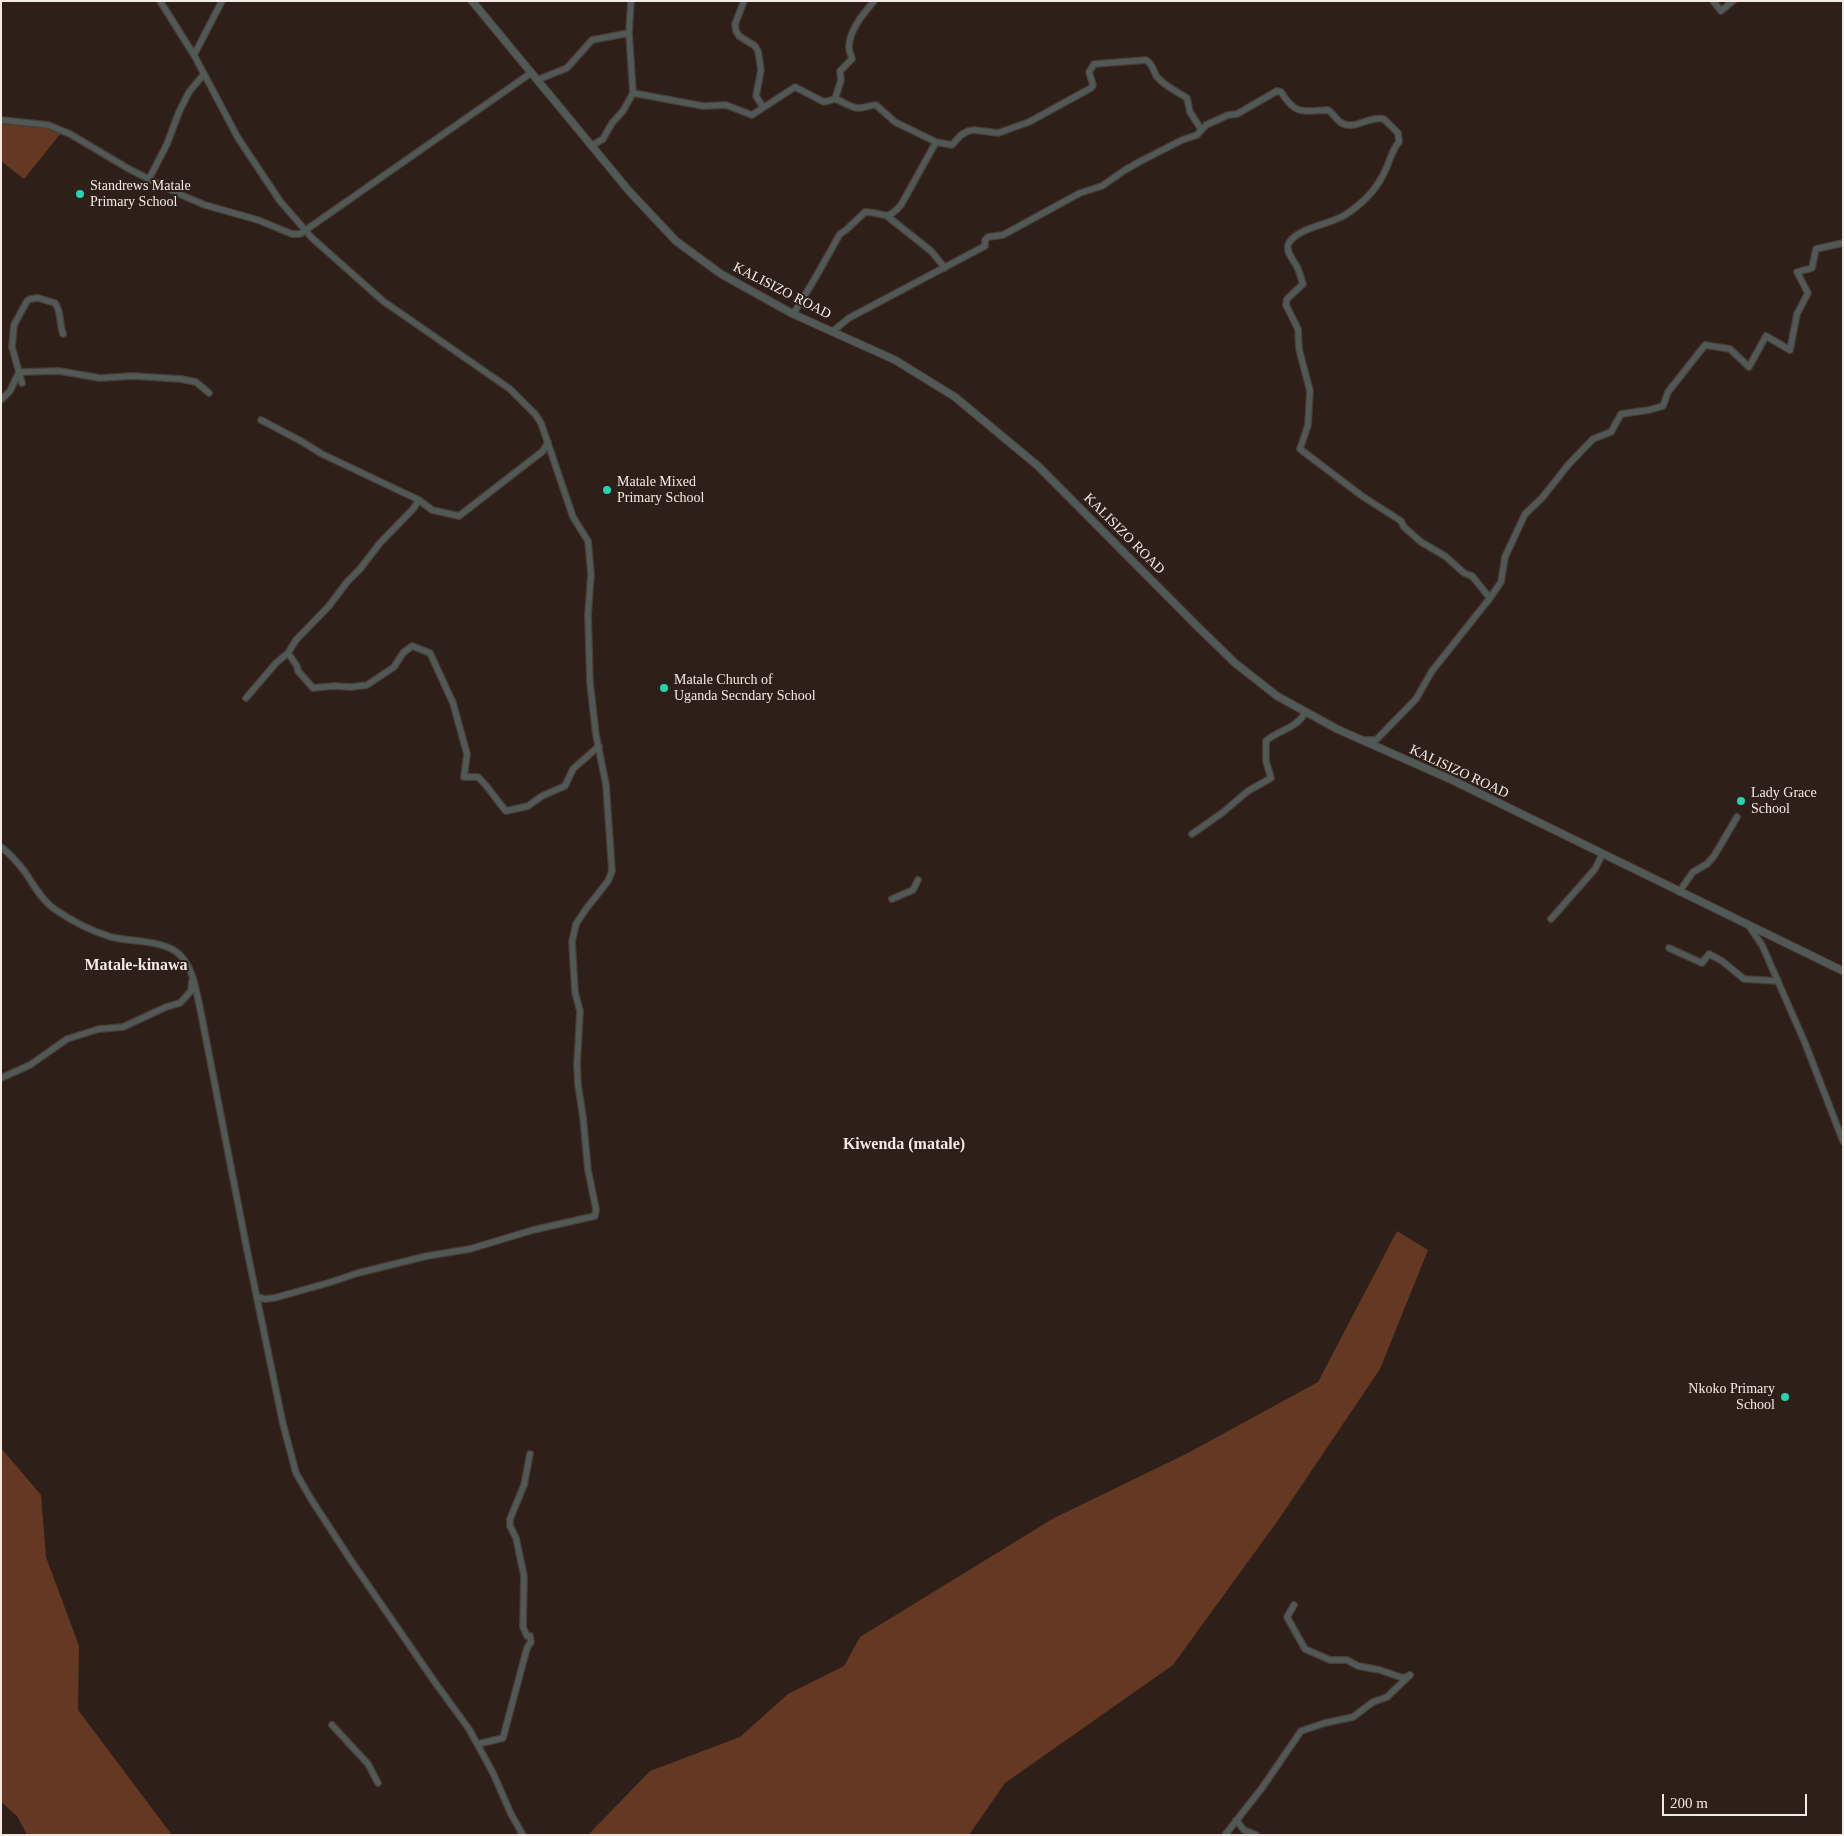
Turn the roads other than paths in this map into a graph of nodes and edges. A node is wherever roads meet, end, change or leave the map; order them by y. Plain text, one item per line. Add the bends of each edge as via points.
1 (160, 1) edge
2 (222, 1) edge
3 (472, 1) edge
4 (631, 1) edge
5 (744, 1) edge
6 (874, 1) edge
7 (1713, 1) edge
8 (1733, 1) edge
9 (629, 33) junction
10 (194, 55) junction
11 (531, 73) junction
12 (204, 74) junction
13 (537, 80) junction
14 (633, 93) junction
15 (835, 99) junction
16 (763, 107) junction
17 (1, 120) edge
18 (1201, 129) junction
19 (936, 142) junction
20 (591, 146) junction
21 (149, 179) junction
22 (887, 216) junction
23 (306, 231) junction
24 (1843, 243) edge
25 (944, 268) junction
26 (793, 314) junction
27 (833, 330) junction
28 (63, 334) dead end
29 (19, 372) junction
30 (22, 383) dead end
31 (209, 393) dead end
32 (1, 400) edge
33 (261, 420) dead end
34 (548, 442) junction
35 (419, 500) junction
36 (1490, 598) junction
37 (288, 653) junction
38 (246, 698) dead end
39 (1304, 713) junction
40 (1358, 740) junction
41 (599, 746) junction
42 (1737, 817) dead end
43 (1192, 834) dead end
44 (1, 847) edge
45 (1602, 855) junction
46 (918, 880) dead end
47 (1678, 892) junction
48 (892, 899) dead end
49 (1551, 919) dead end
50 (1749, 926) junction
51 (1766, 934) junction
52 (1762, 945) junction
53 (1669, 948) dead end
54 (1843, 971) edge
55 (193, 978) junction
56 (1778, 981) junction
57 (1, 1078) edge
58 (1843, 1141) edge
59 (257, 1297) junction
60 (530, 1454) dead end
61 (1294, 1605) dead end
62 (332, 1725) dead end
63 (478, 1744) junction
64 (378, 1783) dead end
65 (1236, 1820) junction
66 (523, 1835) edge
67 (1225, 1835) edge
68 (1256, 1835) edge

1 - 10 street
2 - 10 street
3 - 11 street, KALISIZO ROAD
4 - 9 street
5 - 16 street via 734,24 739,36 758,51 761,70 756,96
6 - 15 street via 856,26 849,44 852,59 840,71 841,80
7 - 8 street via 1721,11
9 - 13 street via 592,40 566,68
9 - 14 street
10 - 12 street
11 - 13 street, KALISIZO ROAD
11 - 23 street
12 - 21 street via 189,92
12 - 23 street via 238,138 280,201
13 - 20 street, KALISIZO ROAD
14 - 16 street via 703,106 726,105 748,115
14 - 20 street via 603,139
15 - 16 street via 824,102 795,87
15 - 19 street via 853,107 876,106 895,122
17 - 21 street via 48,126 70,134
18 - 19 street via 1190,112 1187,98 1170,89 1146,60 1094,64 1089,72 1093,81 1091,88 1029,122 998,133 968,131 952,145
18 - 25 street via 1201,133 1125,170 1102,186 1080,193 1004,235 988,237 985,246
18 - 36 street via 1279,91 1288,103 1299,110 1328,110 1340,122 1352,125 1379,118 1398,133 1399,142 1392,151 1385,172 1368,197 1344,216 1298,234 1288,247 1303,284 1287,299 1286,305 1298,329 1299,349 1310,390 1308,425 1300,449 1401,521 1421,542 1472,576
19 - 22 street via 902,205
20 - 26 street, KALISIZO ROAD via 676,241 709,266
21 - 23 street via 205,205 296,235
22 - 25 street via 931,251
22 - 26 street via 864,212 840,234
23 - 34 street via 383,301 510,389 535,414
24 - 36 street via 1816,249 1812,268 1797,272 1808,293 1797,314 1790,350 1766,336 1749,367 1730,350 1706,345 1668,392 1663,406 1621,414 1611,432 1594,439 1568,465 1525,514 1505,557 1501,582
25 - 27 street via 849,318
26 - 27 street, KALISIZO ROAD
27 - 39 street, KALISIZO ROAD via 895,360 955,397 1056,483 1235,663
28 - 29 street via 59,324 60,311 55,303 34,298 27,301 12,333
29 - 30 street
29 - 31 street via 59,371 100,378 181,379 196,382
29 - 32 street via 10,391
33 - 35 street via 322,454
34 - 35 street via 543,450 460,516 432,510
34 - 41 street via 574,517 588,541 591,574 588,614 590,683
35 - 37 street
36 - 40 street via 1432,671 1416,699 1376,740
37 - 38 street
37 - 41 street via 298,671 313,688 318,689 367,685 394,667 412,646 430,653 453,703 467,754 464,777 478,777 506,811 528,806 565,786 573,769
39 - 40 street, KALISIZO ROAD
39 - 43 street via 1292,727 1266,741 1266,761 1271,778 1248,791
40 - 45 street, KALISIZO ROAD via 1452,780
41 - 59 street via 606,785 612,871 576,924 572,942 575,992 580,1011 578,1085 595,1216 533,1230 470,1250 427,1256 358,1273 274,1298
42 - 47 street via 1714,856 1693,872
44 - 55 street via 52,907 99,933 169,947 180,954
45 - 47 street, KALISIZO ROAD
45 - 49 street via 1595,869
46 - 48 street via 913,890
47 - 50 street, KALISIZO ROAD
50 - 51 street, KALISIZO ROAD
50 - 52 street
51 - 52 street
51 - 54 street, KALISIZO ROAD
52 - 56 street
53 - 56 street via 1702,963 1709,954 1744,979
55 - 57 street via 191,991 180,1003 123,1027 99,1029 67,1038 30,1065
55 - 59 street
56 - 58 street
59 - 63 street via 296,1472 323,1520
60 - 63 street via 524,1485 510,1526 516,1538 524,1576 523,1627 531,1642 503,1738
61 - 65 street via 1287,1617 1305,1649 1330,1660 1347,1660 1403,1678 1410,1676 1387,1697 1373,1702 1353,1717 1301,1731
62 - 64 street via 368,1764
63 - 66 street
65 - 67 street
65 - 68 street via 1244,1830

